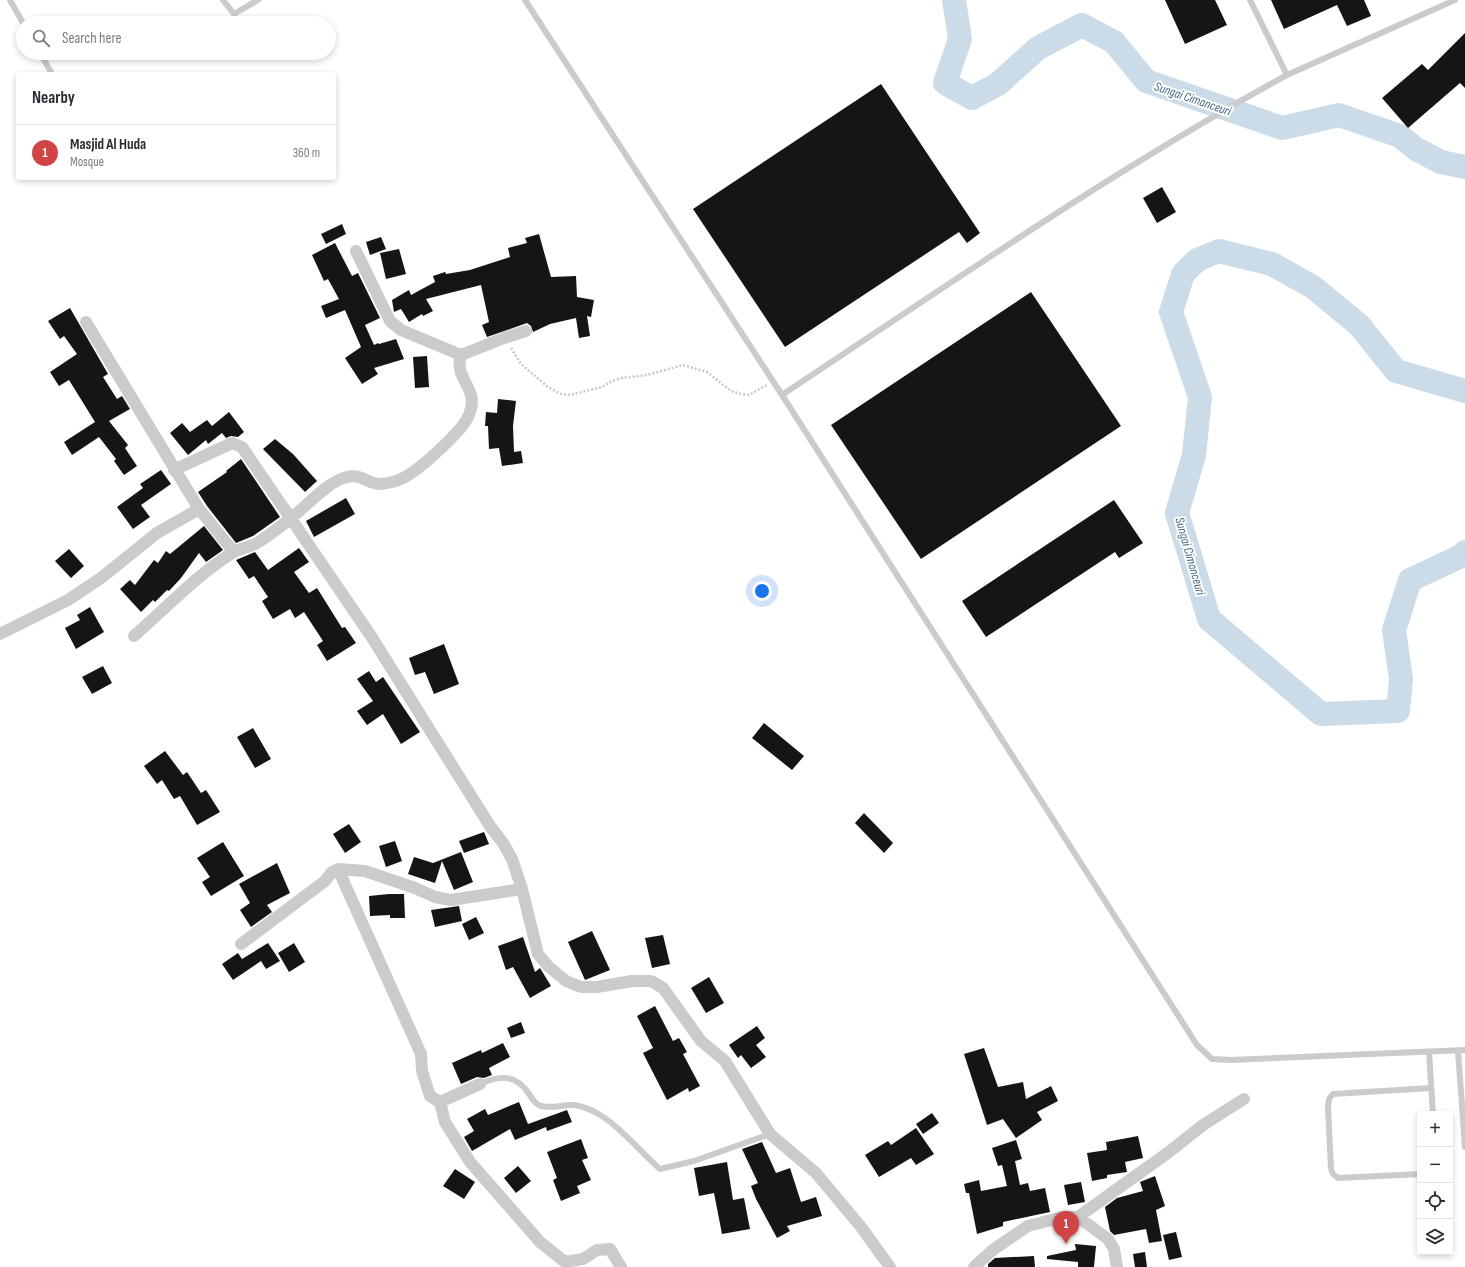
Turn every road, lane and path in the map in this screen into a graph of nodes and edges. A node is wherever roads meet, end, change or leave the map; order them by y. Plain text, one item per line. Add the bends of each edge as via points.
1 (10, 0) edge
2 (223, 0) edge
3 (258, 0) edge
4 (525, 0) edge
5 (1250, 0) edge
6 (1455, 0) edge
7 (19, 16) edge
8 (44, 60) edge
9 (51, 72) edge
10 (1287, 75) junction
11 (356, 251) dead end
12 (86, 322) dead end
13 (526, 331) dead end
14 (504, 338) junction
15 (461, 355) junction
16 (773, 382) junction
17 (782, 395) junction
18 (174, 470) junction
19 (199, 509) junction
20 (291, 518) junction
21 (234, 552) junction
22 (0, 634) edge
23 (134, 636) dead end
24 (338, 869) junction
25 (522, 889) junction
26 (241, 944) dead end
27 (1465, 1050) edge
28 (1458, 1051) junction
29 (1429, 1052) junction
30 (480, 1084) joint
31 (1431, 1088) junction
32 (1244, 1099) dead end
33 (440, 1102) junction
34 (1433, 1111) edge
35 (770, 1134) junction
36 (1465, 1147) edge
37 (1417, 1174) edge
38 (1078, 1217) junction
39 (621, 1267) edge
40 (890, 1267) edge
41 (974, 1267) edge
42 (1117, 1267) edge

1 - 7 lane
2 - 3 lane via 234,14
4 - 16 lane
5 - 10 lane
6 - 10 lane
8 - 9 lane
10 - 17 lane via 1037,226
11 - 15 street via 390,321 401,330
12 - 18 street
13 - 14 street
14 - 15 street
14 - 16 path via 521,364 541,382 561,394 570,396 602,387 621,378 647,375 683,365 707,372 731,391 740,394 748,395
15 - 20 street via 460,371 473,401 467,419 449,441 410,475 395,481 381,484 370,482 360,476 334,482
16 - 17 lane
17 - 29 lane via 1197,1045 1212,1059 1231,1060
18 - 19 street
18 - 20 street via 232,443 242,447
19 - 21 street
19 - 22 street via 157,533 101,578 68,600
20 - 21 street via 256,543
20 - 25 street via 371,636 503,843 512,859
21 - 23 street via 207,572
24 - 25 street via 365,871 435,897 451,900
24 - 26 street
24 - 33 street via 421,1054 422,1071 430,1096
25 - 35 street via 538,954 548,966 566,982 581,987 597,988 632,981 651,981 663,988 701,1041 725,1061
27 - 28 lane
28 - 29 lane
28 - 36 lane
29 - 31 lane
30 - 33 street
30 - 35 lane via 491,1079 516,1080 541,1106 574,1105 590,1110 607,1119 660,1169 694,1162
31 - 34 lane
31 - 37 lane via 1333,1094 1329,1099 1333,1174 1338,1178
32 - 38 street
33 - 39 street via 445,1122 470,1162 540,1242 565,1262 583,1259 597,1250 610,1249
35 - 40 street via 816,1173 861,1226
38 - 41 street via 1063,1217 1028,1226 994,1249
38 - 42 street via 1108,1239 1114,1249

